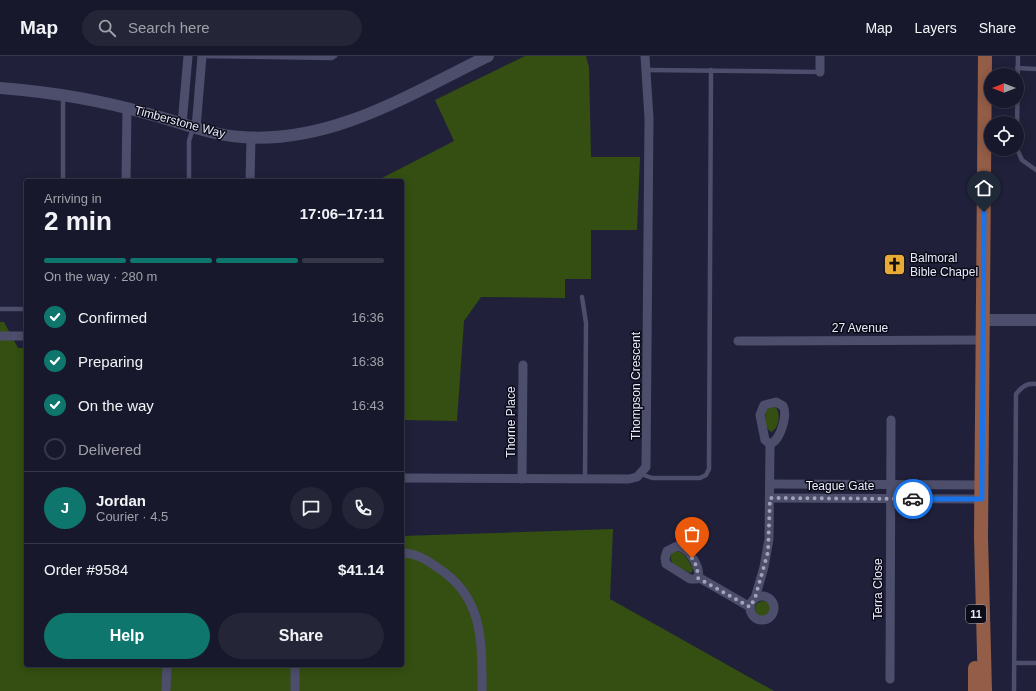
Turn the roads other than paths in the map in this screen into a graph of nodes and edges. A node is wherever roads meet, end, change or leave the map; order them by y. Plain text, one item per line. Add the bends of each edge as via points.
1 (188, 56) edge
2 (201, 56) edge
3 (335, 56) edge
4 (488, 56) edge
5 (645, 56) edge
6 (820, 56) edge
7 (985, 56) edge
8 (1018, 56) edge
9 (1017, 68) edge
10 (1024, 68) edge
11 (1036, 69) edge
12 (647, 70) junction
13 (711, 70) junction
14 (820, 72) joint
15 (0, 88) edge
16 (63, 94) junction
17 (126, 108) junction
18 (190, 127) junction
19 (251, 138) junction
20 (1020, 156) edge
21 (1036, 170) edge
22 (62, 179) edge
23 (126, 179) edge
24 (189, 179) edge
25 (250, 179) edge
26 (582, 298) dead end
27 (0, 309) edge
28 (24, 309) edge
29 (984, 320) junction
30 (1036, 320) edge
31 (0, 336) edge
32 (24, 336) edge
33 (983, 340) junction
34 (738, 341) dead end
35 (523, 365) dead end
36 (1036, 384) edge
37 (891, 420) dead end
38 (770, 444) dead end
39 (641, 474) junction
40 (404, 478) edge
41 (522, 479) junction
42 (585, 479) junction
43 (770, 484) junction
44 (891, 484) junction
45 (982, 485) junction
46 (770, 498) junction
47 (891, 498) junction
48 (982, 499) junction
49 (982, 538) junction
50 (404, 553) edge
51 (698, 578) dead end
52 (755, 598) junction
53 (750, 607) junction
54 (1015, 663) junction
55 (1036, 663) edge
56 (167, 667) edge
57 (295, 667) edge
58 (890, 679) dead end
59 (166, 691) edge
60 (295, 691) edge
61 (482, 691) edge
62 (975, 691) edge
63 (985, 691) edge
64 (1014, 691) edge

1 - 18 street
2 - 3 lane
2 - 18 street
4 - 19 street, Timberstone Way via 373,113 331,129 294,136
5 - 12 street, Thompson Crescent
6 - 14 street
7 - 29 main road, 11
8 - 9 lane
10 - 11 lane
12 - 13 lane
12 - 39 street, Thompson Crescent via 647,462
13 - 14 lane
13 - 39 lane via 709,469 706,475 700,478 652,478
15 - 16 street, Timberstone Way
16 - 17 street, Timberstone Way
16 - 22 lane
17 - 18 street, Timberstone Way
17 - 23 street
18 - 19 street, Timberstone Way
18 - 24 lane
19 - 25 street
20 - 21 lane
26 - 42 lane via 586,323
27 - 28 lane
29 - 30 street
29 - 33 main road, 11
31 - 32 street
33 - 34 street, 27 Avenue
33 - 45 main road, 11
35 - 41 street, Thorne Place
36 - 54 lane via 1028,384 1016,394
37 - 44 street, Terra Close
38 - 43 street
39 - 42 street via 630,478
40 - 41 street
41 - 42 street
43 - 44 street, Teague Gate
43 - 46 street
44 - 45 street, Teague Gate
44 - 47 street, Terra Close
45 - 48 main road, 11
46 - 47 street, Teague Gate
46 - 52 street via 768,552
47 - 48 street, Teague Gate
47 - 58 street, Terra Close
48 - 49 main road, 11
49 - 62 main road, 11 via 976,615
49 - 63 main road, 11
50 - 61 street via 419,556 430,562 445,572 468,596 481,641
51 - 53 street
52 - 53 street
52 - 53 street via 763,596 771,599 773,615 766,620 758,620 751,615
54 - 55 lane
54 - 64 lane
56 - 59 street
57 - 60 street

